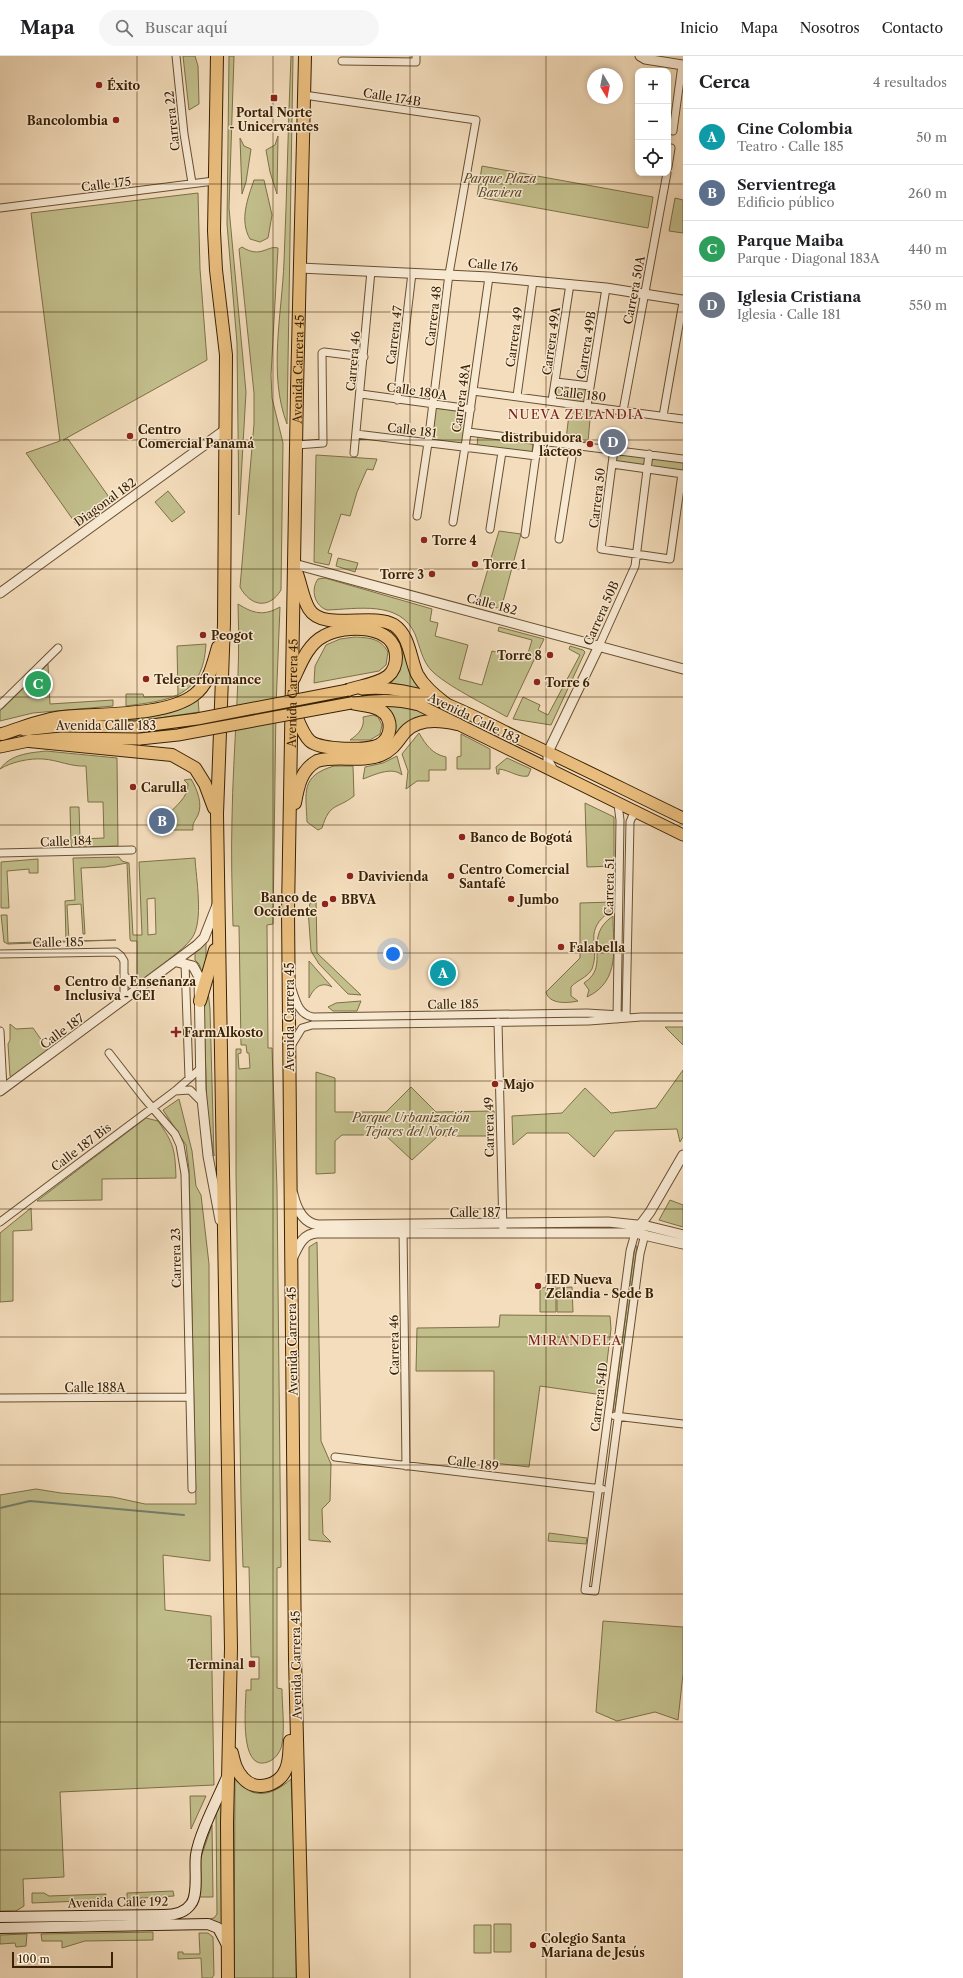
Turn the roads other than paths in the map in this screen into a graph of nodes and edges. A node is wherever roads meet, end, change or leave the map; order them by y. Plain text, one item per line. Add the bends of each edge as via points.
1 (176, 56) edge
2 (218, 56) edge
3 (305, 56) edge
4 (640, 56) edge
5 (416, 59) edge
6 (342, 61) dead end
7 (683, 65) edge
8 (304, 95) junction
9 (476, 120) joint
10 (673, 131) dead end
11 (666, 176) edge
12 (214, 181) junction
13 (192, 183) junction
14 (0, 208) edge
15 (300, 268) junction
16 (371, 271) junction
17 (412, 273) junction
18 (449, 274) junction
19 (488, 277) junction
20 (533, 281) junction
21 (570, 284) junction
22 (606, 288) junction
23 (644, 293) junction
24 (683, 301) edge
25 (364, 357) junction
26 (556, 382) junction
27 (590, 386) junction
28 (473, 391) junction
29 (361, 394) junction
30 (517, 396) junction
31 (397, 400) junction
32 (552, 401) junction
33 (432, 405) junction
34 (587, 406) junction
35 (471, 409) junction
36 (623, 411) junction
37 (663, 416) junction
38 (683, 419) edge
39 (224, 430) junction
40 (468, 432) junction
41 (356, 434) junction
42 (538, 440) junction
43 (428, 443) junction
44 (297, 444) junction
45 (574, 444) junction
46 (465, 447) junction
47 (614, 449) junction
48 (502, 452) junction
49 (354, 453) dead end
50 (649, 454) junction
51 (536, 456) junction
52 (683, 459) edge
53 (612, 464) junction
54 (648, 469) junction
55 (682, 474) edge
56 (417, 516) dead end
57 (453, 522) dead end
58 (490, 529) dead end
59 (525, 534) dead end
60 (559, 539) dead end
61 (637, 554) junction
62 (294, 564) junction
63 (0, 593) edge
64 (224, 623) junction
65 (599, 646) junction
66 (58, 648) dead end
67 (683, 669) edge
68 (292, 680) junction
69 (348, 690) junction
70 (351, 703) junction
71 (0, 705) edge
72 (292, 705) junction
73 (447, 705) junction
74 (457, 724) junction
75 (0, 734) edge
76 (29, 740) junction
77 (0, 746) edge
78 (548, 752) junction
79 (554, 772) junction
80 (618, 804) junction
81 (637, 813) junction
82 (217, 814) junction
83 (683, 818) edge
84 (289, 834) junction
85 (683, 835) edge
86 (132, 850) dead end
87 (0, 854) edge
88 (218, 901) junction
89 (219, 940) junction
90 (0, 954) edge
91 (181, 962) junction
92 (618, 971) junction
93 (124, 972) junction
94 (627, 972) junction
95 (289, 979) junction
96 (142, 987) junction
97 (124, 1000) junction
98 (200, 1001) junction
99 (617, 1016) junction
100 (626, 1017) junction
101 (683, 1017) edge
102 (498, 1022) junction
103 (0, 1030) edge
104 (289, 1050) junction
105 (109, 1052) dead end
106 (201, 1068) junction
107 (189, 1078) junction
108 (1, 1090) edge
109 (175, 1091) junction
110 (202, 1102) junction
111 (152, 1108) junction
112 (683, 1155) edge
113 (291, 1184) junction
114 (0, 1222) edge
115 (403, 1228) junction
116 (503, 1228) junction
117 (642, 1229) junction
118 (683, 1235) edge
119 (224, 1241) junction
120 (683, 1244) edge
121 (291, 1263) junction
122 (190, 1397) junction
123 (0, 1398) edge
124 (608, 1415) junction
125 (618, 1416) junction
126 (683, 1424) edge
127 (334, 1458) dead end
128 (406, 1466) junction
129 (599, 1488) junction
130 (192, 1489) dead end
131 (608, 1490) junction
132 (592, 1542) junction
133 (601, 1544) junction
134 (295, 1659) junction
135 (229, 1740) junction
136 (228, 1774) junction
137 (28, 1916) junction
138 (0, 1917) edge
139 (28, 1927) junction
140 (0, 1928) edge
141 (228, 1946) junction
142 (228, 1978) edge
143 (303, 1978) edge

1 - 13 street, Carrera 22
2 - 12 highway
3 - 8 highway, Avenida Carrera 45
4 - 7 street
5 - 6 street
7 - 10 street
8 - 9 street, Calle 174B
8 - 15 highway, Avenida Carrera 45
9 - 18 street, Carrera 48
11 - 23 street, Carrera 50A
12 - 13 street, Calle 175
12 - 39 highway via 216,270 226,355
13 - 14 street, Calle 175
15 - 16 street, Calle 176
15 - 44 highway, Avenida Carrera 45
16 - 17 street, Calle 176
16 - 25 street, Carrera 46
17 - 18 street, Calle 176
17 - 31 street, Carrera 47
18 - 19 street, Calle 176
18 - 33 street, Carrera 48
19 - 20 street, Calle 176
19 - 28 street, Carrera 48A
20 - 21 street, Calle 176
20 - 30 street, Carrera 49
21 - 22 street, Calle 176
21 - 26 street, Carrera 49A
22 - 23 street, Calle 176
22 - 27 street, Carrera 49B
23 - 24 street, Calle 176
23 - 36 street, Carrera 50A
24 - 37 street
25 - 29 street, Carrera 46
25 - 44 street via 322,353 323,443
26 - 27 street
26 - 32 street, Carrera 49A
27 - 34 street, Carrera 49B
28 - 30 street, Calle 180
28 - 35 street, Carrera 48A
29 - 31 street, Calle 180A
29 - 41 street, Carrera 46
30 - 32 street, Calle 180
31 - 33 street, Calle 180A
32 - 34 street, Calle 180
33 - 35 street, Calle 180A
33 - 43 street, Carrera 48
34 - 36 street, Calle 180
35 - 40 street, Carrera 48A
36 - 37 street, Calle 180
37 - 38 street, Calle 180
39 - 63 street, Diagonal 182
39 - 64 highway
40 - 42 street
40 - 46 street, Carrera 48A
41 - 43 street, Calle 181
41 - 49 street, Carrera 46
42 - 45 street
42 - 51 street
43 - 46 street, Calle 181
43 - 56 street, Carrera 48
44 - 62 highway, Avenida Carrera 45
45 - 47 street
45 - 60 street
46 - 48 street, Calle 181
46 - 57 street, Carrera 48A
47 - 50 street
47 - 53 street, Carrera 50
48 - 51 street, Calle 181
48 - 58 street
50 - 52 street
50 - 54 street, Carrera 50B
51 - 59 street
53 - 54 street
53 - 61 street, Carrera 50 via 601,549
54 - 55 street
54 - 61 street, Carrera 50B
55 - 61 street via 670,559
61 - 65 street, Carrera 50B via 635,566
62 - 65 street, Calle 182
62 - 68 highway, Avenida Carrera 45
62 - 73 highway via 312,613 331,620 378,621 394,626 402,634 421,680
64 - 75 highway via 210,674 200,689 188,699 140,711 58,718
64 - 82 highway
65 - 67 street, Calle 182
65 - 78 street, Carrera 50B
66 - 71 street
68 - 69 highway via 309,650 324,636 351,630 383,633 390,638 396,651 395,666 382,680
68 - 72 highway, Avenida Carrera 45
69 - 73 main road, Avenida Calle 183 via 399,689
69 - 75 main road, Avenida Calle 183, bridge via 197,719 137,727 60,726
70 - 72 highway via 376,708 386,714 390,732 383,743 369,748 334,748 317,745 306,737
70 - 74 main road, Avenida Calle 183 via 382,699 406,702 431,710
70 - 76 main road, Avenida Calle 183, bridge via 140,740 67,737
72 - 84 highway, Avenida Carrera 45
73 - 78 main road, Avenida Calle 183
74 - 79 main road, Avenida Calle 183
74 - 84 highway via 441,721 423,722 411,728 394,747 379,756 322,759 311,764 300,781
76 - 77 main road, Avenida Calle 183
76 - 82 highway via 162,753 177,757 200,774
78 - 79 street via 548,761
78 - 83 main road, Avenida Calle 183
79 - 80 main road, Avenida Calle 183
80 - 81 main road, Avenida Calle 183
80 - 92 street, Carrera 51
81 - 85 main road, Avenida Calle 183
81 - 94 street, Carrera 51 via 630,822
82 - 88 highway
84 - 95 highway, Avenida Carrera 45
86 - 87 street, Calle 184
88 - 89 highway
88 - 91 street, Calle 187 via 201,941
89 - 98 highway
89 - 119 highway
90 - 93 street, Calle 185 via 116,952 124,959
91 - 96 street, Calle 187
91 - 98 street via 193,966 198,972
91 - 107 street
92 - 94 street
92 - 99 street, Carrera 51
93 - 96 street via 128,983
93 - 97 street
94 - 100 street, Carrera 51
95 - 99 street, Calle 185 via 300,1010 313,1017 580,1013
95 - 104 highway, Avenida Carrera 45
96 - 97 street, Calle 187
97 - 108 street, Calle 187
98 - 106 street
99 - 100 street, Calle 185
99 - 102 street, Calle 185
100 - 101 street, Calle 185
102 - 104 street, Calle 185 via 312,1025 302,1028
102 - 116 street, Carrera 49
103 - 108 street
104 - 113 highway, Avenida Carrera 45
105 - 111 street, Carrera 23
106 - 107 street, Calle 187 Bis
106 - 110 street
107 - 109 street, Calle 187 Bis
109 - 110 street via 190,1090
109 - 111 street, Calle 187 Bis
110 - 119 street via 208,1156
111 - 114 street, Calle 187 Bis
111 - 122 street, Carrera 23 via 175,1134 183,1156
112 - 117 street, Carrera 54D
113 - 115 street, Calle 187 via 299,1210 314,1224
113 - 121 highway, Avenida Carrera 45
115 - 116 street, Calle 187
115 - 121 street, Calle 187 via 308,1234 298,1247
115 - 128 street, Carrera 46
116 - 117 street, Calle 187
117 - 118 street, Calle 187
117 - 120 street, Calle 187
117 - 124 street, Carrera 54D via 630,1251
117 - 125 street, Carrera 54D
119 - 135 highway
121 - 134 highway, Avenida Carrera 45
122 - 123 street, Calle 188A
122 - 130 street, Carrera 23
124 - 125 street
124 - 129 street, Carrera 54D
125 - 126 street
125 - 131 street, Carrera 54D
127 - 128 street, Calle 189
128 - 129 street, Calle 189
129 - 131 street, Calle 189
129 - 132 street, Carrera 54D
131 - 133 street, Carrera 54D
132 - 133 street
132 - 133 street, Carrera 54D via 585,1590 595,1591
134 - 135 highway via 289,1759 282,1777 266,1786 256,1786 247,1782 238,1771
134 - 143 highway, Avenida Carrera 45
135 - 136 highway
136 - 137 main road, Avenida Calle 192 via 196,1852 195,1895 186,1910 164,1915
136 - 141 highway
137 - 138 main road, Avenida Calle 192
137 - 139 main road
139 - 140 main road, Avenida Calle 192
139 - 141 main road, Avenida Calle 192 via 208,1924 218,1928
141 - 142 highway

